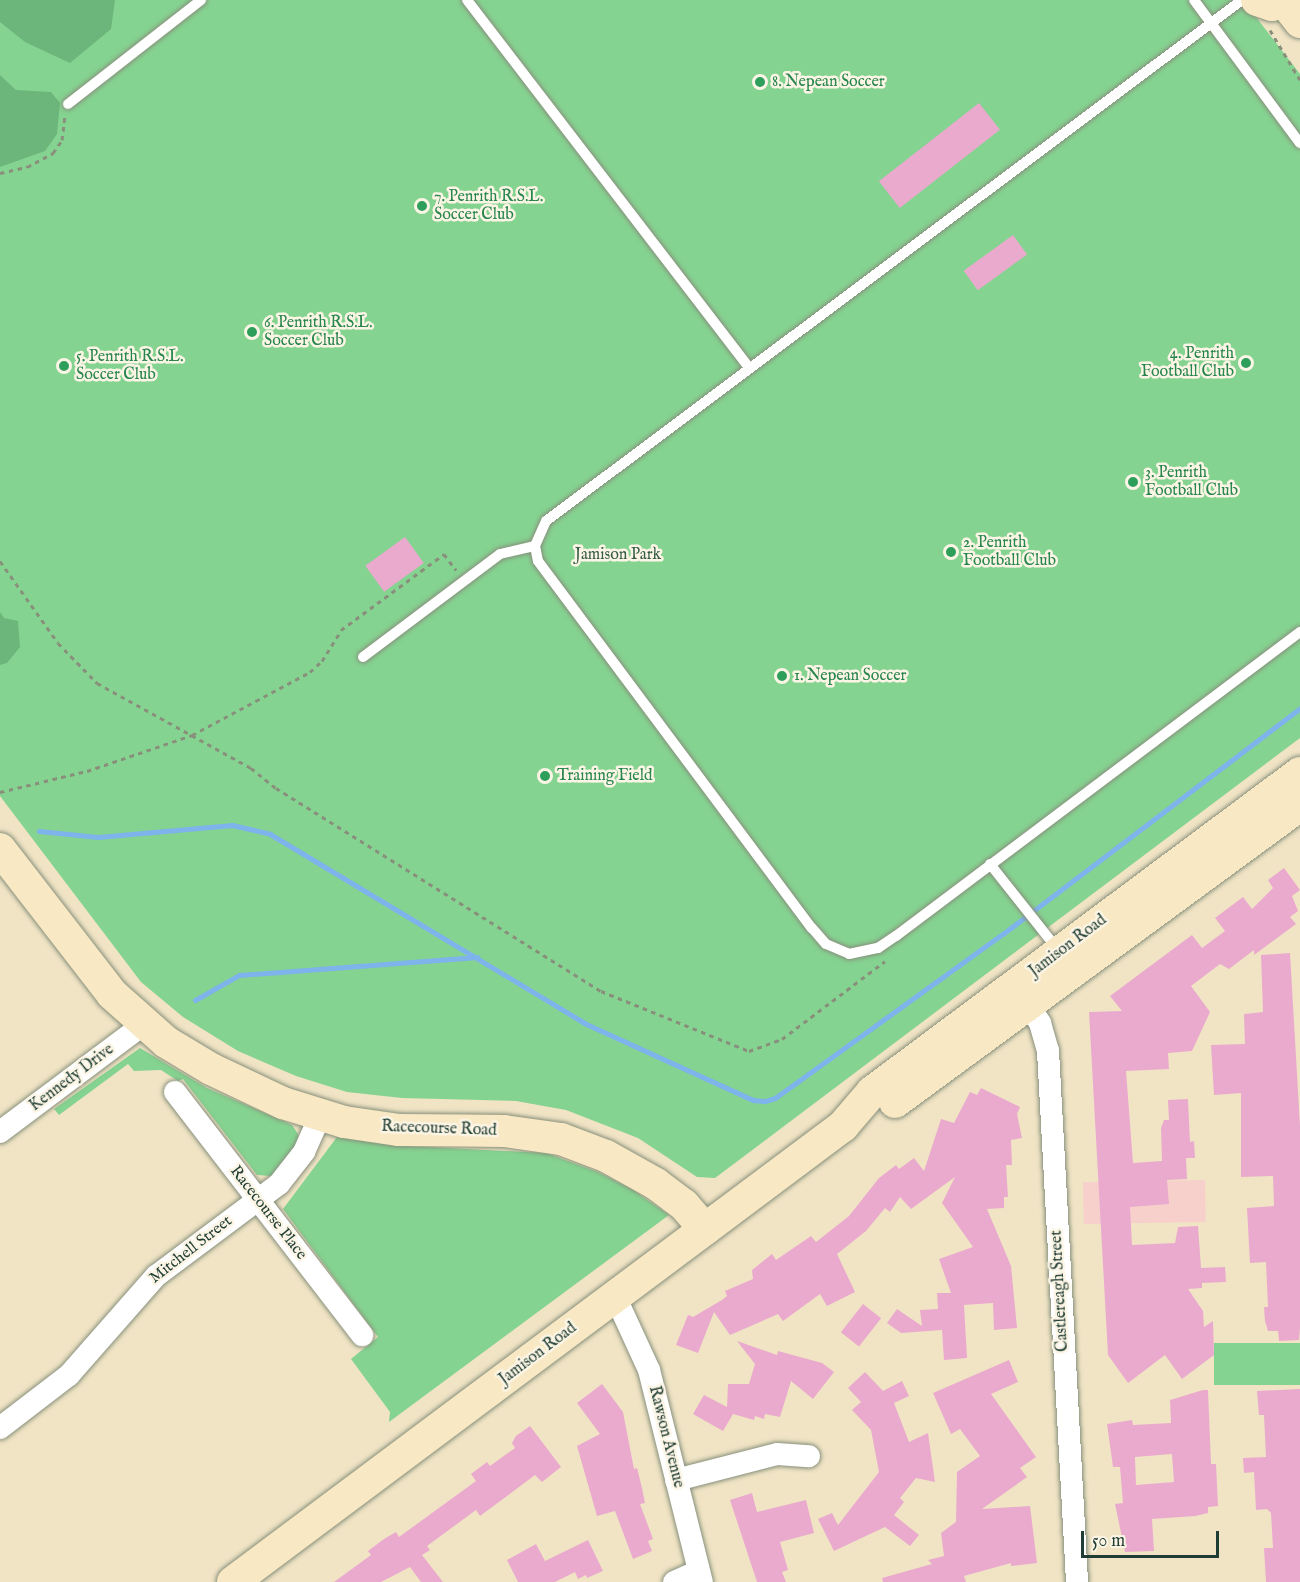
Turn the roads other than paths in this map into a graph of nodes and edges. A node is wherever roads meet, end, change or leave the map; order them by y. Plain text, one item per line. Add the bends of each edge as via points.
1 (201, 0) edge
2 (467, 0) edge
3 (1194, 0) edge
4 (1247, 0) edge
5 (1283, 0) edge
6 (1211, 22) junction
7 (1300, 22) edge
8 (68, 104) road end
9 (1300, 143) edge
10 (749, 368) junction
11 (535, 546) junction
12 (1300, 632) edge
13 (363, 657) dead end
14 (1300, 773) edge
15 (1300, 805) edge
16 (0, 849) edge
17 (990, 864) junction
18 (1060, 952) junction
19 (1029, 1005) junction
20 (144, 1024) junction
21 (175, 1092) dead end
22 (320, 1116) junction
23 (843, 1126) junction
24 (0, 1132) edge
25 (258, 1199) junction
26 (705, 1229) junction
27 (615, 1296) junction
28 (362, 1335) dead end
29 (0, 1428) edge
30 (809, 1456) dead end
31 (676, 1480) junction
32 (252, 1576) edge
33 (701, 1576) edge
34 (674, 1582) edge
35 (1077, 1582) edge

1 - 8 lane
2 - 10 lane
3 - 6 lane
4 - 5 main road via 1272,4
4 - 6 lane
5 - 7 main road
6 - 9 lane
6 - 10 lane
10 - 11 lane via 546,521
11 - 13 lane via 500,554
11 - 17 lane via 538,561 826,944 849,954 878,948
12 - 17 lane
14 - 18 main road, Jamison Road
15 - 19 main road, Jamison Road
16 - 20 main road, Racecourse Road via 107,988
17 - 18 lane
18 - 23 main road, Jamison Road via 872,1092
19 - 23 main road, Jamison Road via 883,1111
19 - 35 street, Castlereagh Street via 1040,1023 1048,1051
20 - 22 main road, Racecourse Road via 188,1056 233,1081
20 - 24 street, Kennedy Drive
21 - 25 street, Racecourse Place
22 - 25 street, Mitchell Street via 297,1164
22 - 26 main road, Racecourse Road via 399,1130 504,1131 561,1139 606,1156 656,1184 684,1205
23 - 26 main road, Jamison Road
25 - 28 street, Racecourse Place
25 - 29 street, Mitchell Street via 150,1281 69,1375
26 - 27 main road, Jamison Road
27 - 31 street, Rawson Avenue via 649,1370
27 - 32 main road, Jamison Road
30 - 31 street via 777,1454
31 - 33 street, Rawson Avenue
33 - 34 street

